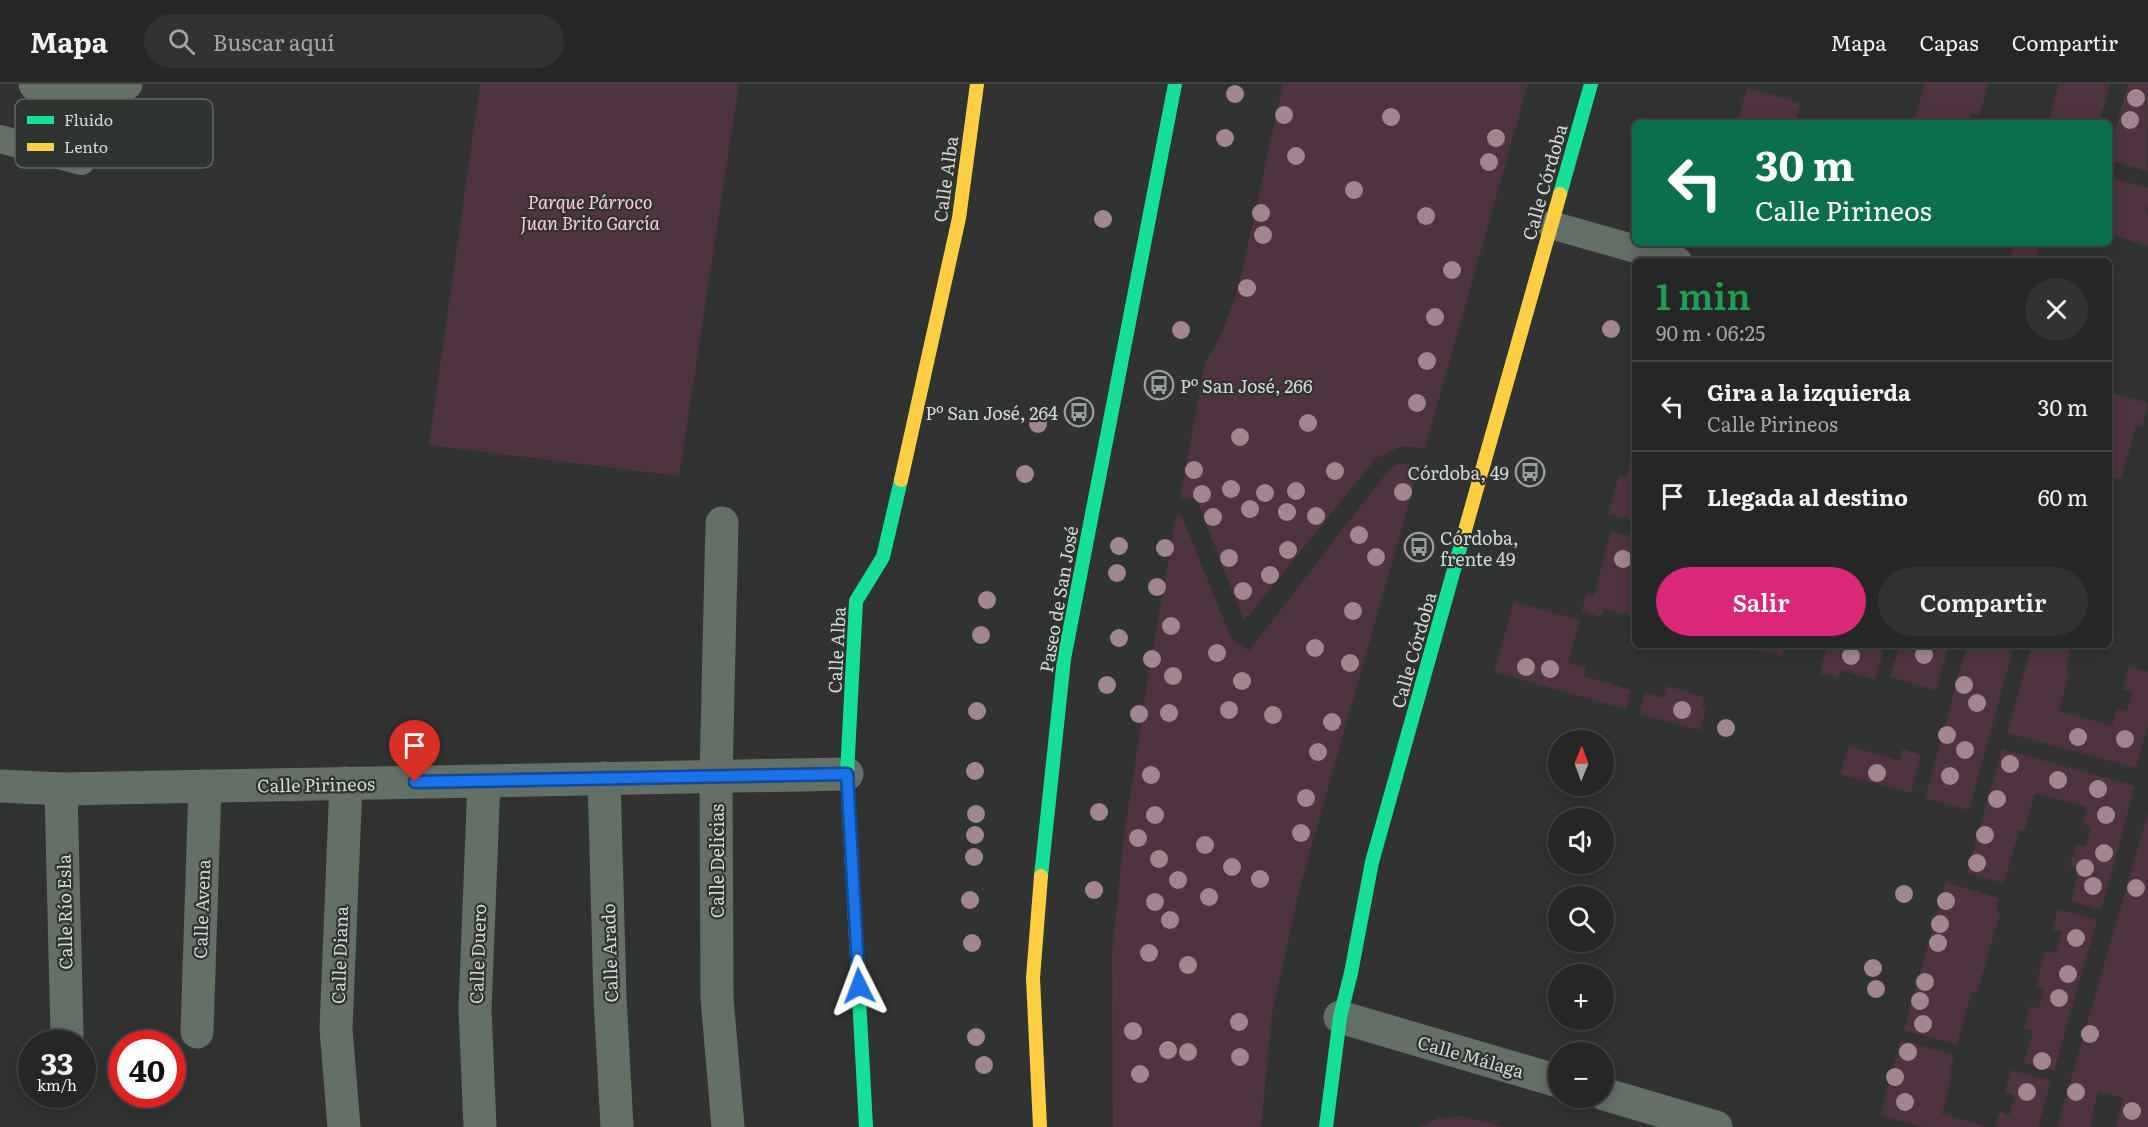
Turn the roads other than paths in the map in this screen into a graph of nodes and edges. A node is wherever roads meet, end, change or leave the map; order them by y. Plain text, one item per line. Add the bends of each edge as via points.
1 (35, 84) edge
2 (126, 84) edge
3 (977, 84) edge
4 (1175, 84) edge
5 (1591, 84) edge
6 (0, 139) edge
7 (15, 143) edge
8 (1551, 225) junction
9 (1667, 258) edge
10 (722, 523) dead end
11 (847, 774) junction
12 (716, 776) junction
13 (604, 778) junction
14 (484, 781) junction
15 (346, 783) junction
16 (0, 786) edge
17 (205, 786) junction
18 (61, 789) junction
19 (1351, 973) junction
20 (1340, 1017) junction
21 (67, 1030) edge
22 (1384, 1030) junction
23 (197, 1032) dead end
24 (1335, 1063) junction
25 (1548, 1078) edge
26 (1614, 1097) edge
27 (344, 1127) edge
28 (480, 1127) edge
29 (617, 1127) edge
30 (728, 1127) edge
31 (866, 1127) edge
32 (1040, 1127) edge
33 (1326, 1127) edge
34 (1716, 1127) edge

1 - 2 street via 47,95 105,96
3 - 11 street, Calle Alba via 958,218 915,422 883,557 856,601
4 - 32 street, Paseo de San José via 1064,658 1034,978
5 - 8 street, Calle Córdoba
6 - 7 lane
8 - 9 lane
8 - 19 street, Calle Córdoba via 1372,862
10 - 12 street, Calle Delicias
11 - 12 street, Calle Pirineos
11 - 31 street, Calle Alba
12 - 13 street, Calle Pirineos
12 - 30 street, Calle Delicias via 717,998
13 - 14 street, Calle Pirineos
13 - 29 street, Calle Arado
14 - 15 street, Calle Pirineos
14 - 28 street, Calle Duero via 475,1009
15 - 17 street, Calle Pirineos
15 - 27 street, Calle Diana via 336,1029
16 - 18 street, Calle Pirineos
17 - 18 street, Calle Pirineos
17 - 23 street, Calle Avena
18 - 21 street, Calle Río Esla
19 - 20 street, Calle Córdoba
19 - 22 street via 1369,1014
20 - 22 street, Calle Málaga
20 - 24 street, Calle Córdoba
22 - 24 street via 1346,1047
22 - 25 street, Calle Málaga
24 - 33 street, Calle Córdoba
26 - 34 street

